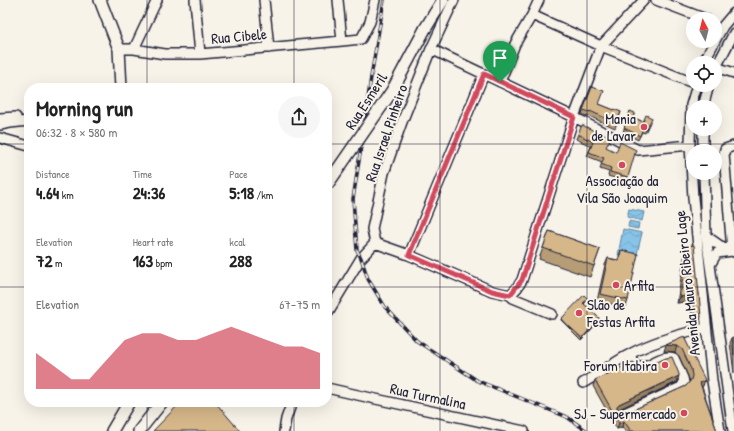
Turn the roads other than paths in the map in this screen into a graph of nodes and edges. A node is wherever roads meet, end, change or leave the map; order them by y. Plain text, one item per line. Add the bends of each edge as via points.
1 (100, 0) edge
2 (157, 0) edge
3 (195, 0) edge
4 (264, 0) edge
5 (338, 0) edge
6 (375, 0) edge
7 (443, 0) edge
8 (454, 0) edge
9 (539, 0) edge
10 (644, 0) edge
11 (656, 0) edge
12 (688, 12) edge
13 (734, 13) edge
14 (532, 15) junction
15 (722, 22) edge
16 (734, 33) edge
17 (342, 42) junction
18 (601, 46) junction
19 (269, 48) junction
20 (119, 49) junction
21 (134, 49) junction
22 (432, 49) junction
23 (200, 54) junction
24 (722, 56) edge
25 (722, 70) edge
26 (734, 73) edge
27 (484, 74) junction
28 (686, 80) edge
29 (500, 82) junction
30 (119, 83) edge
31 (695, 92) edge
32 (24, 116) edge
33 (574, 117) junction
34 (0, 118) edge
35 (24, 122) edge
36 (0, 125) edge
37 (0, 138) edge
38 (690, 144) edge
39 (24, 145) edge
40 (686, 145) edge
41 (734, 146) edge
42 (332, 178) edge
43 (691, 180) edge
44 (704, 180) edge
45 (706, 236) junction
46 (375, 243) junction
47 (733, 251) edge
48 (409, 255) junction
49 (710, 265) junction
50 (510, 295) junction
51 (332, 306) edge
52 (552, 314) dead end
53 (706, 328) junction
54 (630, 354) junction
55 (583, 383) dead end
56 (332, 389) edge
57 (126, 407) edge
58 (158, 407) edge
59 (290, 407) edge
60 (620, 415) edge
61 (286, 419) junction
62 (112, 431) edge
63 (139, 431) edge
64 (278, 431) edge
65 (284, 431) edge
66 (524, 431) edge
67 (720, 431) edge
68 (733, 431) edge

1 - 20 main road
2 - 21 street
3 - 23 street
4 - 19 street
5 - 17 street
6 - 17 street, Rua Cibele via 370,22 361,39
7 - 42 main road, Rua Esmeril, bridge via 392,90
8 - 22 street, Rua Israel Pinheiro
9 - 14 street
10 - 18 street
11 - 12 street
13 - 15 street
14 - 18 street
14 - 29 street via 515,44
16 - 24 street
17 - 19 street, Rua Cibele
18 - 28 street
18 - 33 street
19 - 23 street, Rua Cibele
20 - 21 street, Rua Cibele
20 - 30 main road
21 - 23 street, Rua Cibele via 165,54
22 - 27 street
22 - 46 street, Rua Israel Pinheiro via 384,172 372,229
25 - 26 street
27 - 29 street
27 - 48 street
29 - 33 street
31 - 38 street, Avenida Mauro Ribeiro Lage via 691,105
32 - 34 street
33 - 40 street via 638,150
33 - 50 street via 522,280
35 - 36 street
37 - 39 street
41 - 47 street via 725,149 724,154
43 - 53 street, Avenida Mauro Ribeiro Lage
44 - 45 street, Avenida Mauro Ribeiro Lage
45 - 47 street
45 - 49 street, Avenida Mauro Ribeiro Lage
46 - 48 street
46 - 51 street via 361,258
47 - 49 street via 717,253
48 - 50 street via 492,291
49 - 68 street, Avenida Mauro Ribeiro Lage
50 - 52 street
53 - 54 street via 656,342
53 - 67 street, Avenida Mauro Ribeiro Lage
54 - 55 street
54 - 60 street via 637,366 665,357 674,358 684,383 681,387
56 - 66 street, Rua Turmalina
57 - 62 main road
58 - 63 main road
59 - 61 street
61 - 64 street
61 - 65 street

